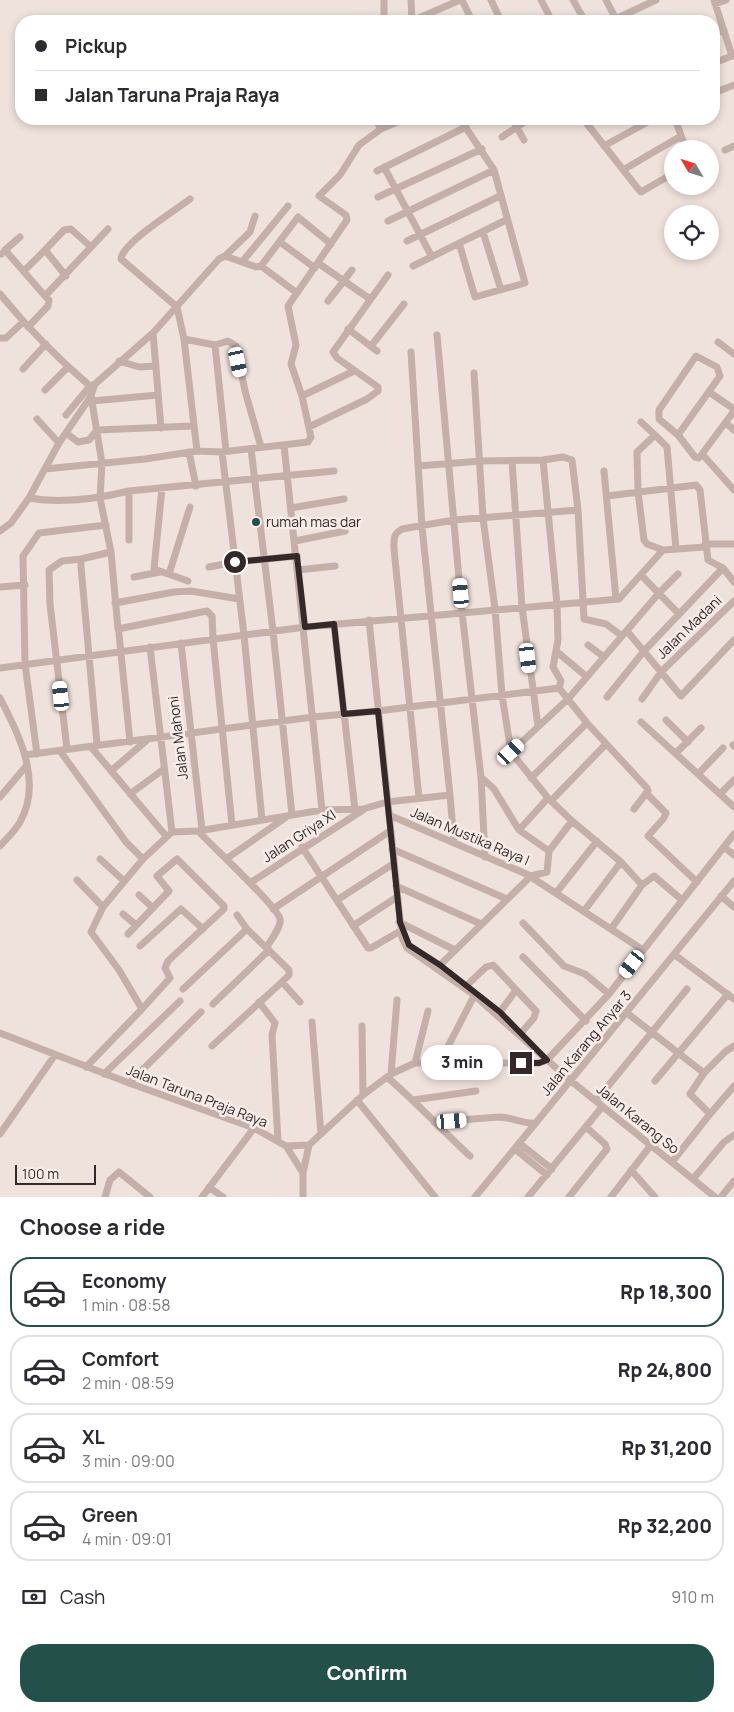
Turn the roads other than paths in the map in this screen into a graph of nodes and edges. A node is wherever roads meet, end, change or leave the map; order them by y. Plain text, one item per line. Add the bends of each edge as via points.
1 (384, 0) edge
2 (411, 0) edge
3 (461, 0) edge
4 (491, 0) edge
5 (541, 0) edge
6 (573, 0) edge
7 (606, 0) edge
8 (656, 0) edge
9 (726, 0) edge
10 (714, 2) edge
11 (642, 3) edge
12 (384, 15) edge
13 (412, 15) edge
14 (426, 15) edge
15 (469, 15) edge
16 (498, 15) edge
17 (549, 15) edge
18 (582, 15) edge
19 (612, 15) edge
20 (623, 15) edge
21 (719, 15) edge
22 (720, 19) edge
23 (724, 30) junction
24 (720, 32) edge
25 (733, 58) edge
26 (720, 61) edge
27 (734, 85) edge
28 (720, 91) edge
29 (379, 125) edge
30 (390, 125) edge
31 (520, 125) edge
32 (589, 125) edge
33 (642, 125) edge
34 (677, 125) edge
35 (466, 127) joint
36 (517, 127) junction
37 (381, 129) junction
38 (681, 136) junction
39 (502, 137) dead end
40 (524, 140) dead end
41 (683, 140) edge
42 (604, 146) junction
43 (734, 146) edge
44 (482, 149) junction
45 (725, 150) dead end
46 (384, 167) junction
47 (494, 170) junction
48 (623, 170) junction
49 (377, 171) dead end
50 (664, 179) edge
51 (396, 189) junction
52 (500, 196) junction
53 (378, 197) dead end
54 (190, 200) dead end
55 (288, 206) dead end
56 (408, 211) junction
57 (255, 216) dead end
58 (506, 220) junction
59 (388, 221) dead end
60 (108, 229) dead end
61 (483, 232) junction
62 (420, 234) junction
63 (20, 237) dead end
64 (407, 241) dead end
65 (280, 242) junction
66 (458, 243) junction
67 (331, 244) junction
68 (91, 247) junction
69 (45, 250) junction
70 (1, 253) edge
71 (225, 256) junction
72 (432, 257) junction
73 (242, 262) junction
74 (317, 265) junction
75 (261, 266) junction
76 (414, 266) dead end
77 (352, 270) dead end
78 (24, 271) junction
79 (388, 275) dead end
80 (66, 276) junction
81 (344, 280) junction
82 (501, 290) junction
83 (297, 293) junction
84 (0, 294) edge
85 (45, 296) junction
86 (370, 299) junction
87 (328, 301) dead end
88 (404, 304) dead end
89 (177, 307) junction
90 (25, 324) junction
91 (348, 329) junction
92 (153, 333) junction
93 (437, 335) dead end
94 (0, 338) edge
95 (184, 339) junction
96 (718, 342) dead end
97 (46, 344) junction
98 (215, 345) junction
99 (370, 346) junction
100 (377, 351) dead end
101 (411, 352) dead end
102 (734, 354) edge
103 (119, 361) junction
104 (156, 366) junction
105 (68, 367) junction
106 (24, 369) dead end
107 (354, 371) junction
108 (474, 372) dead end
109 (92, 385) junction
110 (45, 390) dead end
111 (708, 392) junction
112 (158, 395) junction
113 (302, 396) junction
114 (92, 399) junction
115 (734, 410) edge
116 (66, 415) dead end
117 (37, 419) dead end
118 (641, 422) dead end
119 (726, 423) junction
120 (193, 426) junction
121 (161, 428) junction
122 (309, 428) junction
123 (97, 430) junction
124 (734, 430) edge
125 (66, 433) junction
126 (655, 435) junction
127 (678, 435) junction
128 (59, 443) junction
129 (284, 445) junction
130 (260, 448) junction
131 (251, 449) junction
132 (193, 452) junction
133 (224, 452) junction
134 (703, 455) junction
135 (543, 460) junction
136 (481, 461) junction
137 (512, 461) junction
138 (102, 463) junction
139 (448, 463) junction
140 (418, 466) junction
141 (45, 469) junction
142 (334, 471) dead end
143 (604, 471) dead end
144 (288, 476) junction
145 (255, 480) junction
146 (225, 483) junction
147 (196, 486) junction
148 (162, 488) junction
149 (670, 488) junction
150 (734, 490) edge
151 (129, 491) junction
152 (638, 492) junction
153 (606, 496) junction
154 (29, 498) junction
155 (100, 498) junction
156 (344, 500) dead end
157 (190, 507) dead end
158 (292, 508) junction
159 (578, 510) junction
160 (547, 513) junction
161 (516, 516) junction
162 (483, 518) junction
163 (454, 520) junction
164 (106, 526) junction
165 (422, 527) junction
166 (0, 531) edge
167 (345, 531) dead end
168 (130, 540) dead end
169 (295, 541) junction
170 (734, 544) edge
171 (705, 546) junction
172 (676, 549) junction
173 (663, 550) junction
174 (111, 552) junction
175 (297, 556) junction
176 (264, 558) junction
177 (81, 559) junction
178 (235, 562) junction
179 (335, 566) dead end
180 (209, 567) dead end
181 (723, 568) junction
182 (298, 570) junction
183 (161, 572) junction
184 (169, 574) junction
185 (678, 574) dead end
186 (641, 575) junction
187 (134, 577) dead end
188 (188, 581) dead end
189 (734, 582) edge
190 (25, 585) junction
191 (0, 587) edge
192 (659, 593) junction
193 (239, 599) junction
194 (616, 599) junction
195 (734, 601) edge
196 (584, 602) junction
197 (115, 603) junction
198 (557, 604) junction
199 (522, 607) junction
200 (495, 609) junction
201 (462, 612) junction
202 (431, 614) junction
203 (679, 614) junction
204 (400, 617) junction
205 (368, 620) junction
206 (334, 624) junction
207 (305, 627) junction
208 (273, 631) junction
209 (119, 634) dead end
210 (625, 634) junction
211 (244, 635) junction
212 (212, 639) junction
213 (734, 640) edge
214 (180, 643) junction
215 (588, 645) dead end
216 (150, 647) junction
217 (120, 651) junction
218 (556, 651) junction
219 (644, 651) junction
220 (87, 656) junction
221 (604, 657) junction
222 (57, 660) junction
223 (25, 664) junction
224 (0, 668) edge
225 (661, 672) junction
226 (587, 677) junction
227 (559, 688) junction
228 (532, 691) junction
229 (502, 695) junction
230 (607, 697) dead end
231 (0, 698) edge
232 (642, 698) dead end
233 (472, 699) junction
234 (568, 699) junction
235 (441, 703) junction
236 (410, 707) junction
237 (378, 711) junction
238 (344, 714) junction
239 (313, 716) junction
240 (666, 720) dead end
241 (283, 721) junction
242 (641, 722) dead end
243 (587, 723) junction
244 (252, 725) junction
245 (538, 726) junction
246 (702, 728) dead end
247 (221, 730) junction
248 (189, 734) junction
249 (160, 738) junction
250 (147, 740) junction
251 (130, 742) junction
252 (688, 742) junction
253 (606, 744) junction
254 (94, 745) junction
255 (722, 748) dead end
256 (63, 750) junction
257 (511, 752) junction
258 (37, 754) junction
259 (676, 754) junction
260 (25, 755) junction
261 (27, 764) junction
262 (164, 769) junction
263 (111, 771) junction
264 (698, 774) junction
265 (481, 777) junction
266 (531, 778) junction
267 (734, 780) edge
268 (646, 793) junction
269 (130, 794) junction
270 (720, 794) junction
271 (450, 795) junction
272 (0, 797) edge
273 (418, 798) junction
274 (549, 800) junction
275 (387, 802) junction
276 (734, 807) edge
277 (359, 809) junction
278 (634, 809) dead end
279 (322, 810) junction
280 (389, 815) junction
281 (290, 816) junction
282 (262, 820) junction
283 (572, 821) junction
284 (232, 825) junction
285 (519, 830) junction
286 (200, 831) junction
287 (390, 831) junction
288 (169, 834) junction
289 (734, 834) edge
290 (597, 841) junction
291 (454, 843) junction
292 (0, 846) edge
293 (724, 847) junction
294 (302, 848) junction
295 (392, 849) junction
296 (549, 851) junction
297 (734, 855) edge
298 (485, 856) junction
299 (143, 858) junction
300 (100, 859) dead end
301 (226, 859) junction
302 (621, 862) junction
303 (393, 864) junction
304 (321, 876) junction
305 (531, 876) junction
306 (77, 880) dead end
307 (123, 880) junction
308 (734, 881) edge
309 (697, 882) junction
310 (250, 883) junction
311 (396, 886) junction
312 (642, 886) junction
313 (556, 893) junction
314 (139, 895) dead end
315 (721, 896) junction
316 (397, 897) junction
317 (507, 899) junction
318 (336, 900) junction
319 (682, 900) junction
320 (103, 907) junction
321 (734, 907) edge
322 (152, 908) junction
323 (273, 909) junction
324 (584, 911) junction
325 (123, 914) dead end
326 (237, 915) dead end
327 (523, 923) dead end
328 (481, 924) junction
329 (136, 925) junction
330 (353, 926) junction
331 (401, 927) junction
332 (204, 929) junction
333 (247, 929) junction
334 (611, 929) junction
335 (128, 934) dead end
336 (140, 946) dead end
337 (268, 948) junction
338 (455, 950) junction
339 (643, 950) junction
340 (675, 955) junction
341 (523, 957) dead end
342 (438, 966) junction
343 (282, 982) junction
344 (465, 986) junction
345 (183, 989) dead end
346 (687, 989) dead end
347 (516, 990) junction
348 (475, 994) junction
349 (609, 994) junction
350 (728, 994) junction
351 (734, 999) edge
352 (397, 1000) dead end
353 (180, 1001) dead end
354 (259, 1002) junction
355 (300, 1002) dead end
356 (213, 1004) dead end
357 (142, 1009) junction
358 (428, 1011) dead end
359 (200, 1012) dead end
360 (500, 1012) junction
361 (627, 1013) junction
362 (586, 1020) junction
363 (312, 1022) dead end
364 (362, 1026) dead end
365 (0, 1033) edge
366 (521, 1033) junction
367 (653, 1033) junction
368 (212, 1046) dead end
369 (734, 1046) edge
370 (678, 1052) junction
371 (55, 1055) junction
372 (547, 1060) junction
373 (440, 1062) junction
374 (415, 1063) junction
375 (86, 1067) junction
376 (704, 1073) junction
377 (104, 1074) junction
378 (389, 1076) junction
379 (570, 1081) junction
380 (656, 1081) dead end
381 (129, 1083) junction
382 (734, 1086) edge
383 (476, 1091) dead end
384 (363, 1095) junction
385 (357, 1100) junction
386 (413, 1100) junction
387 (596, 1101) junction
388 (602, 1106) junction
389 (710, 1114) junction
390 (434, 1122) junction
391 (536, 1123) junction
392 (586, 1127) junction
393 (254, 1128) junction
394 (2, 1129) edge
395 (321, 1134) junction
396 (734, 1135) edge
397 (278, 1141) junction
398 (309, 1145) junction
399 (286, 1146) junction
400 (517, 1146) junction
401 (651, 1146) junction
402 (470, 1156) dead end
403 (672, 1162) junction
404 (631, 1170) junction
405 (549, 1172) junction
406 (303, 1174) junction
407 (693, 1179) junction
408 (734, 1181) edge
409 (209, 1187) junction
410 (706, 1194) edge
411 (105, 1197) edge
412 (150, 1197) edge
413 (202, 1197) edge
414 (223, 1197) edge
415 (304, 1197) edge
416 (435, 1197) edge
417 (475, 1197) edge
418 (528, 1197) edge
419 (569, 1197) edge
420 (611, 1197) edge
421 (655, 1197) edge
422 (715, 1197) edge
423 (721, 1197) edge

1 - 12 street
2 - 13 street
3 - 14 street
3 - 15 street
4 - 16 street
5 - 17 street
6 - 18 street
7 - 19 street
8 - 11 street
9 - 10 street
10 - 21 street
11 - 20 street
22 - 23 street
23 - 24 street
23 - 25 street
25 - 26 street
27 - 28 street
29 - 37 street
30 - 37 street
31 - 36 street
32 - 42 street
33 - 42 street
34 - 38 street
35 - 44 street
35 - 46 street
36 - 39 street
36 - 40 street
37 - 67 street via 354,150 340,175 320,196 347,220
38 - 41 street
38 - 48 street
42 - 48 street
43 - 45 street
44 - 47 street
44 - 51 street
46 - 49 street
46 - 51 street
47 - 52 street
47 - 56 street
48 - 50 street via 641,192
51 - 53 street
51 - 56 street
52 - 58 street
52 - 62 street
54 - 89 street via 140,237 121,256 124,263
55 - 73 street
56 - 59 street
56 - 62 street
57 - 71 street via 250,232
58 - 61 street
58 - 82 street via 525,283
60 - 68 street
61 - 66 street
61 - 82 street
62 - 64 street
62 - 72 street
63 - 70 street
65 - 67 street via 298,217
65 - 74 street
65 - 75 street
66 - 72 street
66 - 82 street via 475,297
67 - 74 street
68 - 69 street via 71,229 64,230
68 - 80 street
69 - 78 street
69 - 80 street
70 - 78 street
71 - 73 street
71 - 89 street
72 - 76 street
73 - 75 street
74 - 81 street
74 - 83 street
75 - 83 street
77 - 81 street
78 - 85 street
79 - 86 street
80 - 85 street
81 - 86 street
81 - 87 street
83 - 113 street via 288,309 296,345 291,364
84 - 90 street
85 - 90 street via 48,306
86 - 91 street
88 - 99 street
89 - 92 street
89 - 95 street
90 - 94 street via 6,338
90 - 97 street
91 - 99 street
91 - 107 street via 333,352
92 - 103 street
92 - 104 street
93 - 139 street
95 - 98 street
95 - 120 street
96 - 102 street
97 - 105 street
97 - 106 street
98 - 130 street via 228,341 236,346
98 - 133 street
99 - 100 street
101 - 140 street
103 - 104 street via 139,367
103 - 109 street
104 - 112 street
105 - 109 street
105 - 110 street
107 - 113 street
107 - 122 street via 378,387 378,391
108 - 136 street
109 - 114 street
109 - 116 street
111 - 115 street
111 - 127 street
111 - 127 street via 720,372 696,356 658,414 659,419
112 - 114 street
112 - 121 street
113 - 122 street
114 - 123 street
114 - 125 street
115 - 119 street
117 - 128 street
118 - 126 street
119 - 124 street
119 - 134 street
120 - 121 street
120 - 132 street
121 - 123 street
122 - 129 street via 311,437 308,442
123 - 125 street via 84,441 75,441
123 - 138 street
125 - 128 street
126 - 149 street via 667,447
126 - 152 street via 637,452
127 - 134 street via 695,457
128 - 141 street
129 - 130 street
129 - 144 street
130 - 131 street
131 - 133 street
131 - 145 street
132 - 133 street
132 - 138 street
132 - 147 street
133 - 146 street
134 - 150 street
135 - 137 street
135 - 159 street via 563,457 572,460
135 - 160 street
136 - 137 street
136 - 139 street
136 - 162 street
137 - 161 street
138 - 141 street
138 - 155 street
139 - 140 street
139 - 163 street
140 - 165 street
141 - 154 street
142 - 144 street
143 - 153 street
144 - 145 street
144 - 158 street
145 - 146 street
145 - 176 street
146 - 147 street
146 - 178 street
147 - 148 street
148 - 151 street
148 - 183 street via 154,569
149 - 152 street
149 - 171 street via 696,485 700,490
149 - 172 street
151 - 155 street
151 - 168 street
152 - 153 street
152 - 173 street via 644,540
153 - 194 street
154 - 155 street via 46,501
154 - 166 street via 12,522
155 - 164 street
156 - 158 street
157 - 184 street
158 - 169 street
159 - 160 street
159 - 196 street
160 - 161 street
160 - 198 street
161 - 162 street
161 - 199 street
162 - 163 street
162 - 200 street
163 - 165 street
163 - 201 street
164 - 174 street
164 - 190 street via 40,533 24,556
165 - 202 street
165 - 204 street via 402,529 394,537
167 - 169 street
169 - 175 street
170 - 171 street
171 - 172 street
171 - 181 street via 708,560
172 - 173 street
173 - 186 street
174 - 177 street
174 - 197 street
175 - 176 street
175 - 182 street
176 - 178 street
176 - 208 street
177 - 220 street
177 - 222 street via 62,561 49,570
178 - 180 street
178 - 193 street
179 - 182 street
181 - 189 street
181 - 203 street
182 - 207 street
183 - 184 street
183 - 187 street
184 - 188 street
185 - 192 street
186 - 192 street
186 - 194 street
190 - 191 street
190 - 223 street
192 - 203 street
192 - 210 street
193 - 197 street via 191,591
193 - 211 street
194 - 196 street
195 - 225 street, Jalan Madani
196 - 198 street
196 - 210 street via 584,619 606,624
197 - 212 street via 118,629 211,612
198 - 199 street
198 - 218 street
199 - 200 street
199 - 228 street
200 - 201 street
200 - 229 street
201 - 202 street
201 - 233 street
202 - 204 street
202 - 235 street
203 - 219 street
204 - 205 street
204 - 236 street
205 - 206 street
205 - 237 street
206 - 207 street
206 - 238 street
207 - 208 street
207 - 239 street
208 - 211 street
208 - 241 street
209 - 217 street
210 - 219 street
210 - 221 street
211 - 212 street
211 - 244 street
212 - 214 street
212 - 247 street
213 - 225 street via 681,696
214 - 216 street
214 - 248 street, Jalan Mahoni
215 - 221 street
216 - 217 street
216 - 249 street
217 - 220 street
217 - 251 street
218 - 226 street
218 - 227 street via 553,668 561,681
219 - 225 street
219 - 230 street
220 - 222 street
220 - 254 street
221 - 226 street
222 - 223 street
222 - 256 street
223 - 224 street
223 - 258 street
225 - 232 street, Jalan Madani
226 - 234 street
227 - 228 street
227 - 234 street
228 - 229 street
228 - 245 street
229 - 233 street
229 - 257 street
231 - 260 street
233 - 235 street
233 - 265 street
234 - 243 street
234 - 245 street
235 - 236 street
235 - 271 street
236 - 237 street
236 - 273 street
237 - 238 street
237 - 275 street
238 - 239 street
238 - 277 street
239 - 241 street
239 - 279 street
240 - 252 street
241 - 244 street
241 - 281 street
242 - 259 street
243 - 253 street
243 - 266 street
244 - 247 street
244 - 282 street
245 - 257 street
246 - 252 street
247 - 248 street
247 - 284 street
248 - 249 street
248 - 286 street, Jalan Mahoni
249 - 250 street
249 - 262 street
250 - 251 street
250 - 263 street
251 - 254 street
252 - 259 street
253 - 268 street via 647,788
253 - 274 street
254 - 256 street
254 - 263 street
255 - 264 street
256 - 258 street
256 - 299 street via 126,842
257 - 266 street
258 - 260 street
259 - 264 street
260 - 261 street
261 - 272 street
261 - 292 street via 26,808 16,828
262 - 269 street
262 - 288 street
263 - 269 street
264 - 270 street
265 - 285 street via 494,789
265 - 298 street
266 - 274 street
267 - 270 street
268 - 278 street
268 - 309 street via 666,813 648,836
269 - 288 street
270 - 276 street
271 - 273 street
271 - 291 street
273 - 275 street
274 - 283 street
274 - 285 street
275 - 277 street
275 - 280 street
277 - 279 street
277 - 294 street, Jalan Griya XI
279 - 281 street
280 - 287 street
280 - 291 street, Jalan Mustika Raya I
281 - 282 street
281 - 301 street
282 - 284 street
283 - 290 street
283 - 296 street
284 - 286 street
285 - 296 street
286 - 288 street
286 - 301 street
287 - 295 street
287 - 304 street
288 - 299 street
289 - 293 street
290 - 302 street
290 - 313 street
291 - 298 street, Jalan Mustika Raya I
293 - 297 street
293 - 309 street
294 - 304 street
294 - 310 street, Jalan Griya XI
295 - 303 street
295 - 317 street
296 - 305 street via 547,872
298 - 305 street, Jalan Mustika Raya I
299 - 307 street
300 - 307 street
301 - 310 street
302 - 312 street
302 - 324 street
303 - 311 street
303 - 318 street
304 - 318 street
304 - 323 street
305 - 313 street
305 - 317 street, Jalan Mustika Raya I
306 - 320 street
307 - 320 street
308 - 315 street, Jalan Karang Anyar 3
309 - 319 street
310 - 323 street
311 - 316 street
311 - 328 street
312 - 319 street via 654,876
312 - 334 street
313 - 324 street
314 - 322 street
315 - 321 street
315 - 340 street, Jalan Karang Anyar 3
316 - 330 street
316 - 331 street
317 - 328 street, Jalan Mustika Raya I
318 - 330 street
319 - 339 street
320 - 357 street via 91,932
322 - 329 street
322 - 332 street via 169,890 157,876 178,858 224,906
323 - 337 street via 280,922
324 - 334 street
325 - 329 street
326 - 333 street
327 - 349 street via 564,966 585,974
328 - 338 street, Jalan Mustika Raya I
329 - 335 street
330 - 331 street via 369,948
331 - 338 street
331 - 342 street via 407,948
332 - 336 street via 182,909
332 - 357 street via 168,961 165,968 170,978
333 - 337 street
333 - 345 street
334 - 339 street
337 - 343 street via 289,970 289,975
337 - 356 street
338 - 342 street, Jalan Mustika Raya I
339 - 349 street
340 - 350 street
340 - 361 street, Jalan Karang Anyar 3
341 - 362 street
342 - 344 street
343 - 354 street
343 - 355 street
344 - 347 street via 486,967 493,966
344 - 348 street
346 - 367 street
347 - 360 street
347 - 366 street via 536,1012
348 - 360 street
348 - 372 street
348 - 373 street
349 - 362 street
350 - 351 street
350 - 370 street
352 - 378 street
353 - 377 street
354 - 368 street
354 - 397 street via 275,1023 272,1034
357 - 375 street
358 - 374 street
359 - 381 street
360 - 366 street
361 - 367 street
361 - 379 street, Jalan Karang Anyar 3
362 - 372 street
363 - 395 street
364 - 384 street
365 - 371 street, Jalan Taruna Praja Raya
366 - 372 street
367 - 370 street
367 - 387 street
369 - 376 street
370 - 376 street
370 - 380 street
371 - 375 street, Jalan Taruna Praja Raya
371 - 394 street
372 - 373 street via 539,1063
372 - 379 street, Jalan Karang So
373 - 374 street
374 - 378 street
375 - 377 street, Jalan Taruna Praja Raya
376 - 389 street via 690,1098
377 - 381 street, Jalan Taruna Praja Raya
378 - 384 street
378 - 386 street
379 - 387 street, Jalan Karang So
379 - 391 street, Jalan Karang Anyar 3
381 - 393 street, Jalan Taruna Praja Raya
382 - 389 street
383 - 386 street
384 - 385 street
385 - 395 street
385 - 416 street
386 - 390 street
387 - 388 street, Jalan Karang So
388 - 392 street
388 - 401 street, Jalan Karang So
389 - 403 street
390 - 391 street via 498,1116 524,1124
390 - 402 street
391 - 400 street, Jalan Karang Anyar 3
392 - 405 street
392 - 419 street via 605,1144 606,1149
393 - 397 street, Jalan Taruna Praja Raya
393 - 409 street
395 - 398 street
396 - 407 street via 724,1142
397 - 399 street, Jalan Taruna Praja Raya
398 - 399 street
398 - 406 street
399 - 406 street
400 - 405 street
400 - 417 street, Jalan Karang Anyar 3
401 - 403 street, Jalan Karang So
401 - 404 street
403 - 407 street, Jalan Karang So
404 - 420 street
404 - 421 street
405 - 418 street
406 - 415 street
407 - 410 street, Jalan Karang So
408 - 423 street
409 - 413 street
409 - 414 street
410 - 422 street, Jalan Karang So
411 - 412 street via 110,1180 119,1172

